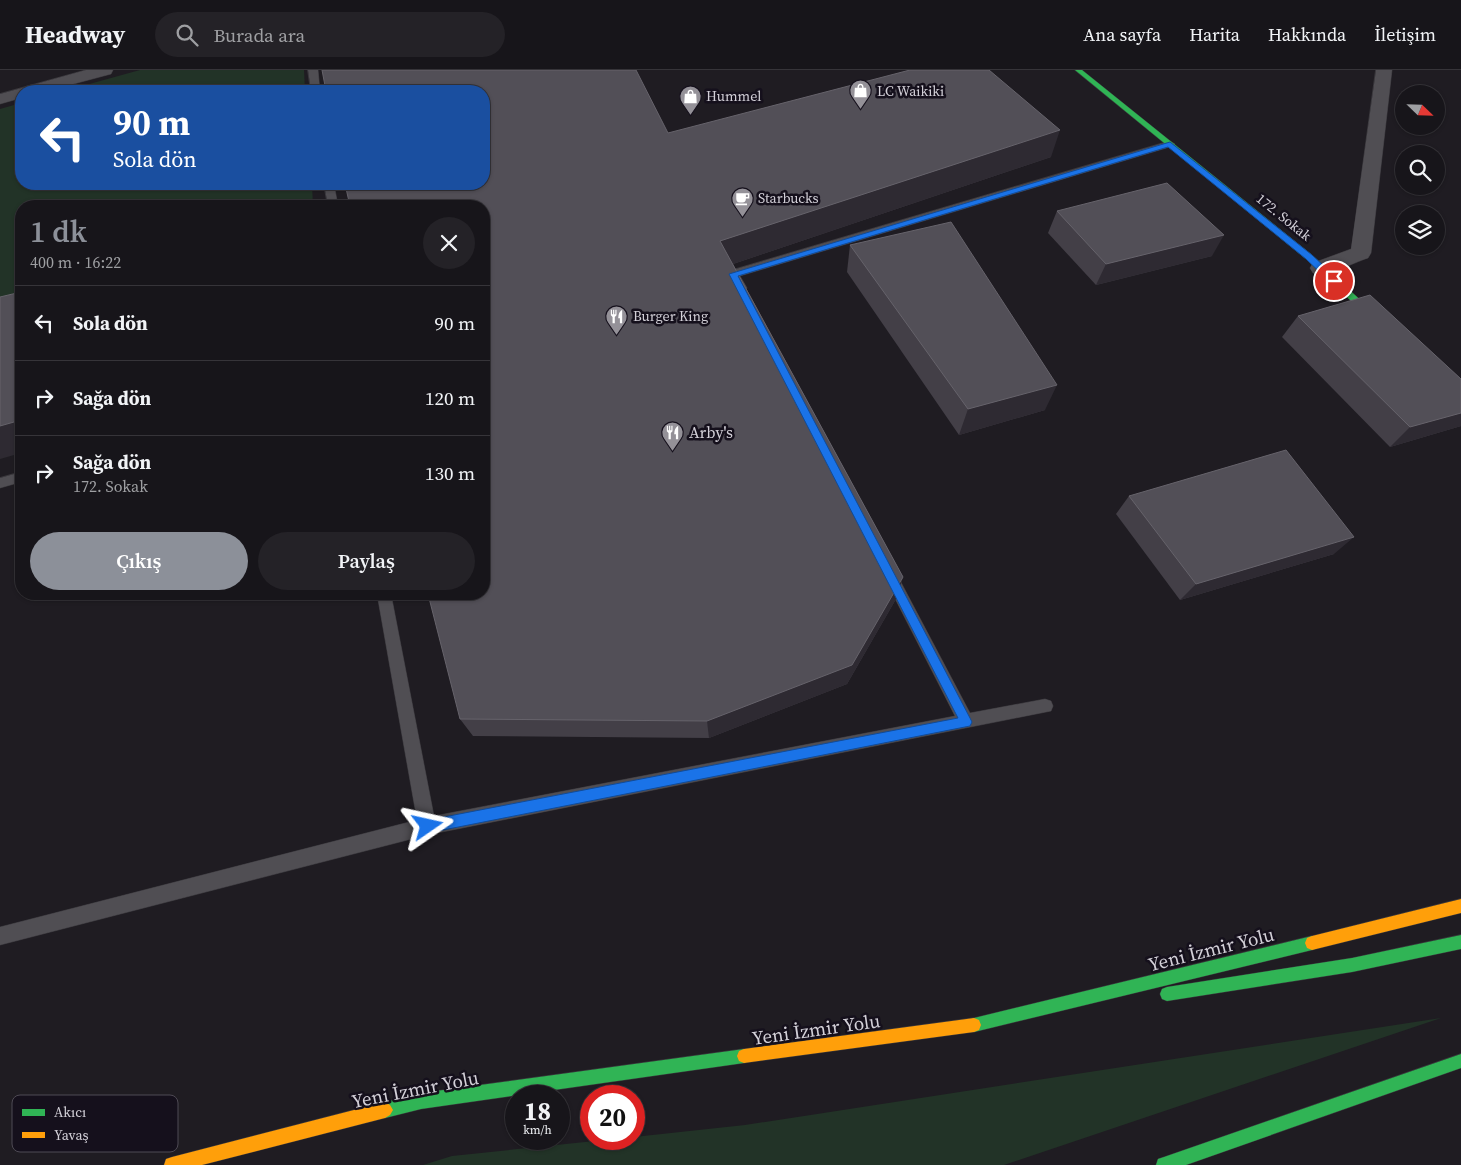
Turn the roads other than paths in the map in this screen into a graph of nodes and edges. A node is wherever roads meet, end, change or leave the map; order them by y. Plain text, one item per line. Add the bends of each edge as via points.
1 (105, 70) edge
2 (313, 70) edge
3 (1078, 70) edge
4 (1384, 70) edge
5 (51, 85) edge
6 (315, 85) edge
7 (15, 95) edge
8 (0, 99) edge
9 (1170, 144) junction
10 (1320, 268) junction
11 (747, 301) edge
12 (1391, 334) edge
13 (15, 479) edge
14 (0, 483) edge
15 (884, 564) edge
16 (385, 600) edge
17 (1045, 706) dead end
18 (966, 722) junction
19 (428, 826) junction
20 (1461, 906) edge
21 (0, 936) edge
22 (1461, 942) edge
23 (1156, 996) dead end
24 (1127, 1001) dead end
25 (980, 1024) junction
26 (1461, 1062) edge
27 (172, 1165) edge
28 (1166, 1165) edge

1 - 5 street
2 - 6 lane
3 - 9 main road, 172. Sokak
4 - 10 street via 1361,253
7 - 8 street
9 - 10 main road, 172. Sokak
9 - 11 lane via 733,274
10 - 12 main road, 172. Sokak
13 - 14 lane
15 - 18 lane
16 - 19 lane
17 - 18 lane
18 - 19 lane
19 - 21 lane
20 - 25 main road, Yeni İzmir Yolu
22 - 23 main road via 1352,965
24 - 25 main road
25 - 27 main road, Yeni İzmir Yolu via 421,1101
26 - 28 main road

